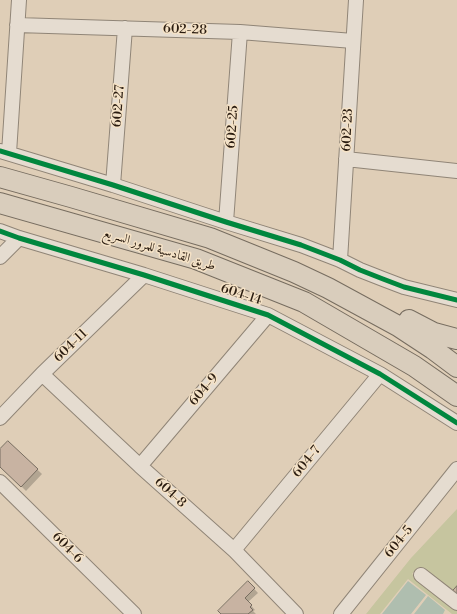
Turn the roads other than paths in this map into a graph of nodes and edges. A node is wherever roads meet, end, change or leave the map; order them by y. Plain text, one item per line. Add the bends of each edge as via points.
1 (19, 0) edge
2 (356, 0) edge
3 (17, 25) junction
4 (125, 28) junction
5 (240, 32) junction
6 (353, 41) junction
7 (4, 152) edge
8 (346, 159) junction
9 (457, 170) edge
10 (0, 177) edge
11 (113, 184) junction
12 (0, 203) edge
13 (226, 222) junction
14 (0, 231) edge
15 (19, 238) junction
16 (0, 257) edge
17 (340, 260) junction
18 (144, 275) junction
19 (457, 300) edge
20 (362, 306) junction
21 (268, 315) junction
22 (457, 339) edge
23 (457, 366) edge
24 (42, 374) junction
25 (380, 374) junction
26 (457, 396) edge
27 (0, 418) edge
28 (457, 423) edge
29 (140, 466) junction
30 (457, 469) edge
31 (0, 482) edge
32 (234, 550) junction
33 (421, 575) dead end
34 (457, 603) edge
35 (134, 614) edge
36 (296, 614) edge
37 (341, 614) edge

1 - 3 street
2 - 6 street, 602-23
3 - 4 street, 602-28
3 - 7 street
4 - 5 street, 602-28
4 - 11 street, 602-27
5 - 6 street, 602-28
5 - 13 street, 602-25
6 - 8 street, 602-23
7 - 11 street
8 - 9 street
8 - 17 street, 602-23
10 - 20 highway, طريق القادسية للمرور السريع via 210,238 294,272
11 - 13 street
12 - 26 highway, طريق القادسية للمرور السريع via 196,259 304,302 414,366
13 - 17 street
14 - 15 street, 604-14
15 - 16 street
15 - 18 street, 604-14
17 - 19 street via 404,287
18 - 21 street, 604-14
18 - 24 street, 604-11
20 - 22 highway via 386,309 434,333
20 - 23 highway, طريق القادسية للمرور السريع via 398,326
21 - 25 street, 604-14
21 - 29 street, 604-9
24 - 27 street, 604-11
24 - 29 street, 604-8
25 - 28 street, 604-14
25 - 32 street, 604-7
29 - 32 street, 604-8
30 - 37 street, 604-5
31 - 35 street, 604-6
32 - 36 street, 604-8
33 - 34 street

